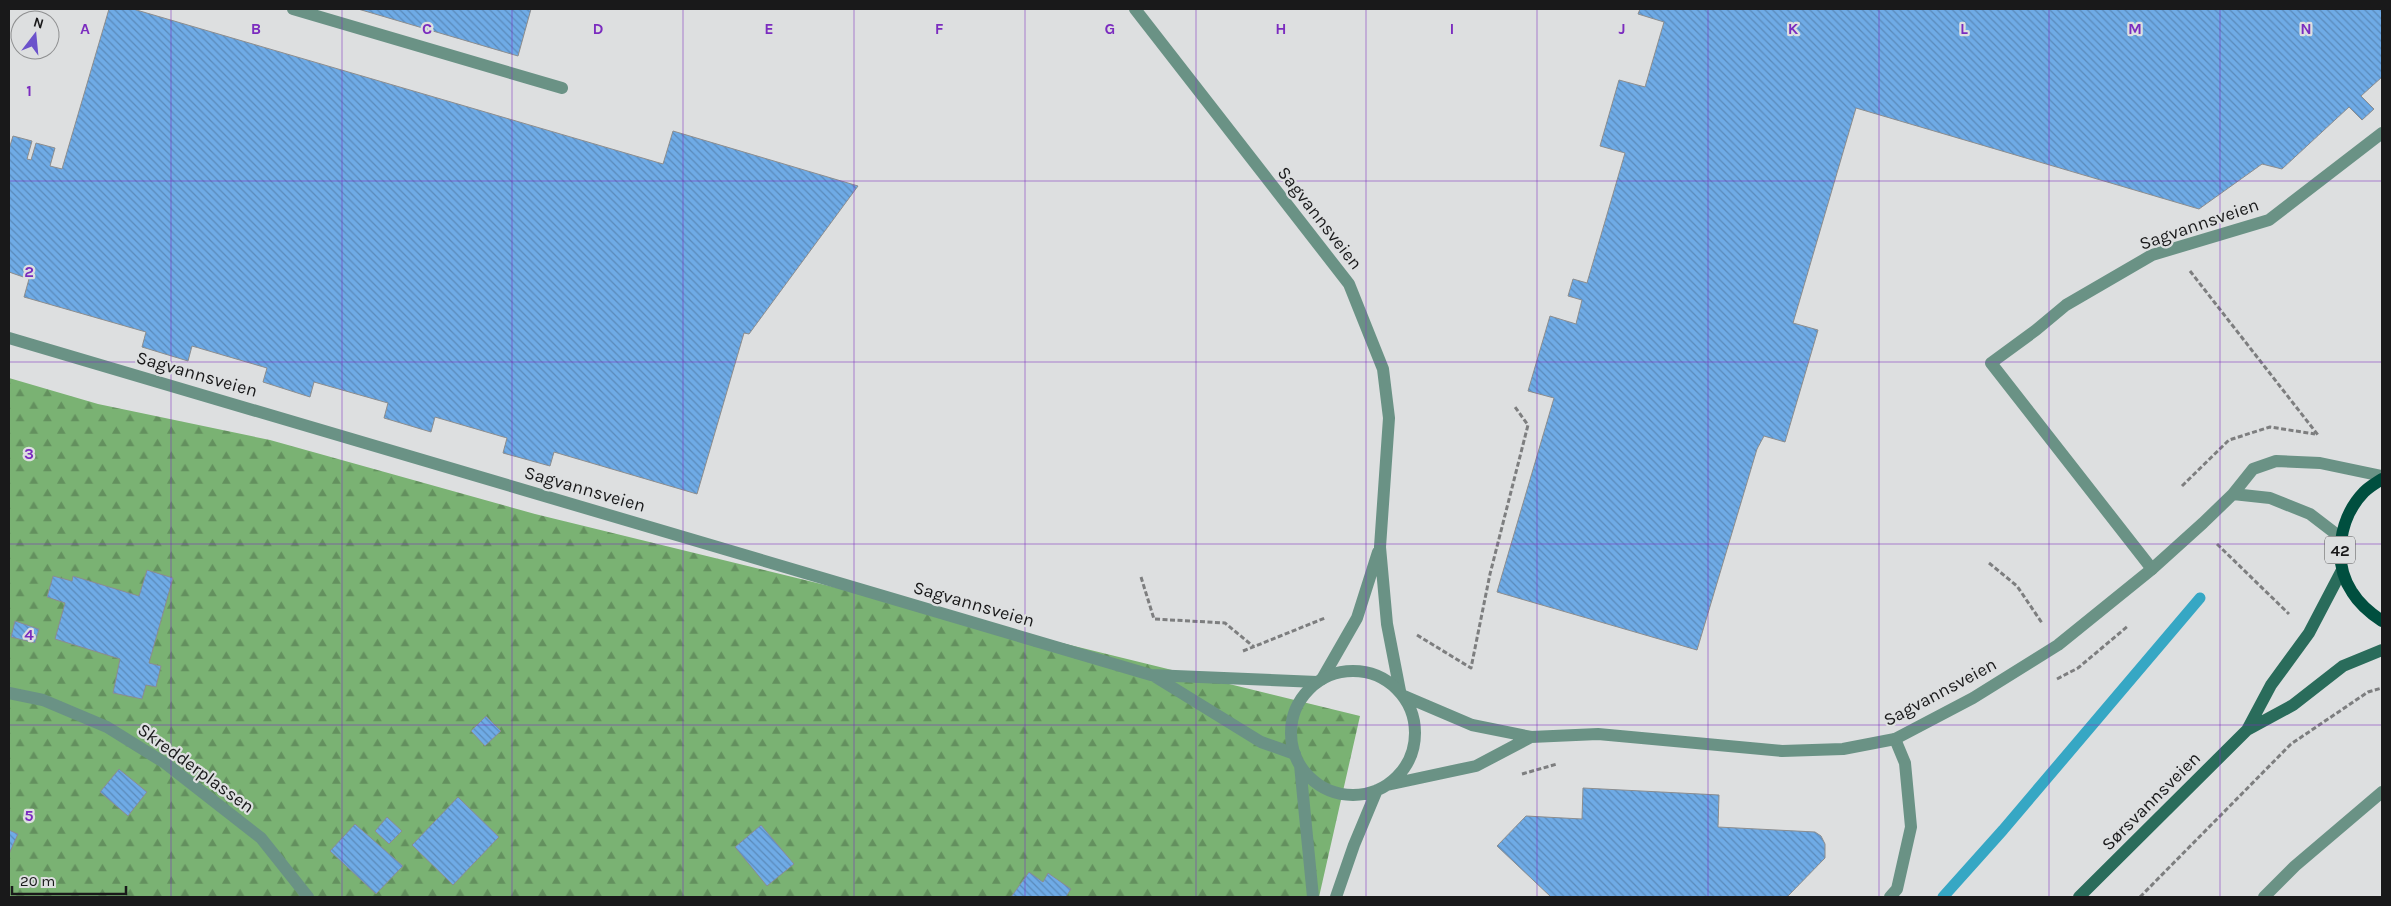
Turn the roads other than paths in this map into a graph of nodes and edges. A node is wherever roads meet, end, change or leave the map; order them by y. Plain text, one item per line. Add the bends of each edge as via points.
1 (293, 9) edge
2 (1135, 9) edge
3 (562, 88) dead end
4 (2382, 133) edge
5 (9, 338) edge
6 (2382, 478) edge
7 (2233, 494) junction
8 (2340, 538) junction
9 (1380, 547) junction
10 (2152, 569) junction
11 (2342, 570) junction
12 (2382, 621) edge
13 (2382, 650) edge
14 (1152, 675) junction
15 (1320, 681) junction
16 (9, 693) edge
17 (1402, 693) junction
18 (2247, 730) junction
19 (1531, 737) junction
20 (1895, 739) junction
21 (1297, 759) junction
22 (1382, 788) junction
23 (2382, 792) edge
24 (308, 897) edge
25 (1313, 897) edge
26 (1336, 897) edge
27 (1890, 897) edge
28 (2079, 897) edge
29 (2264, 897) edge

1 - 3 street
2 - 9 street, Sagvannsveien via 1349,284 1383,369 1388,418
4 - 10 street, Sagvannsveien via 2269,220 2152,255 2066,305 1991,363
5 - 14 street, Sagvannsveien
6 - 7 street, Sagvannsveien via 2320,463 2276,461 2253,470
6 - 8 main road, 42 via 2364,492 2348,513
7 - 8 street via 2270,498 2310,514
7 - 10 street, Sagvannsveien
8 - 11 main road, 42
9 - 15 street, Sagvannsveien via 1357,618
9 - 17 street, Sagvannsveien via 1388,624
10 - 20 street, Sagvannsveien via 2058,645 1973,698
11 - 12 main road, 42 via 2351,591 2366,609
11 - 18 main road, Sørsvannsveien via 2309,633 2272,685
13 - 18 main road, Sørsvannsveien via 2343,666 2293,705
14 - 15 street, Sagvannsveien
14 - 21 street, Sagvannsveien via 1260,742
15 - 17 street via 1342,671 1363,671 1383,678
15 - 21 street via 1303,696 1294,714 1291,734
16 - 24 street, Skredderplassen via 42,700 107,727 165,763 261,838
17 - 19 street, Sagvannsveien via 1472,725
17 - 22 street via 1413,714 1416,734 1402,772
18 - 28 main road, Sørsvannsveien
19 - 20 street, Sagvannsveien via 1598,734 1782,751 1843,749
19 - 22 street, Sagvannsveien via 1476,766
20 - 27 street via 1905,764 1911,827 1897,889
21 - 22 street via 1311,779 1326,789 1342,794 1360,794
21 - 25 street
22 - 26 street via 1354,845
23 - 29 street via 2295,866

